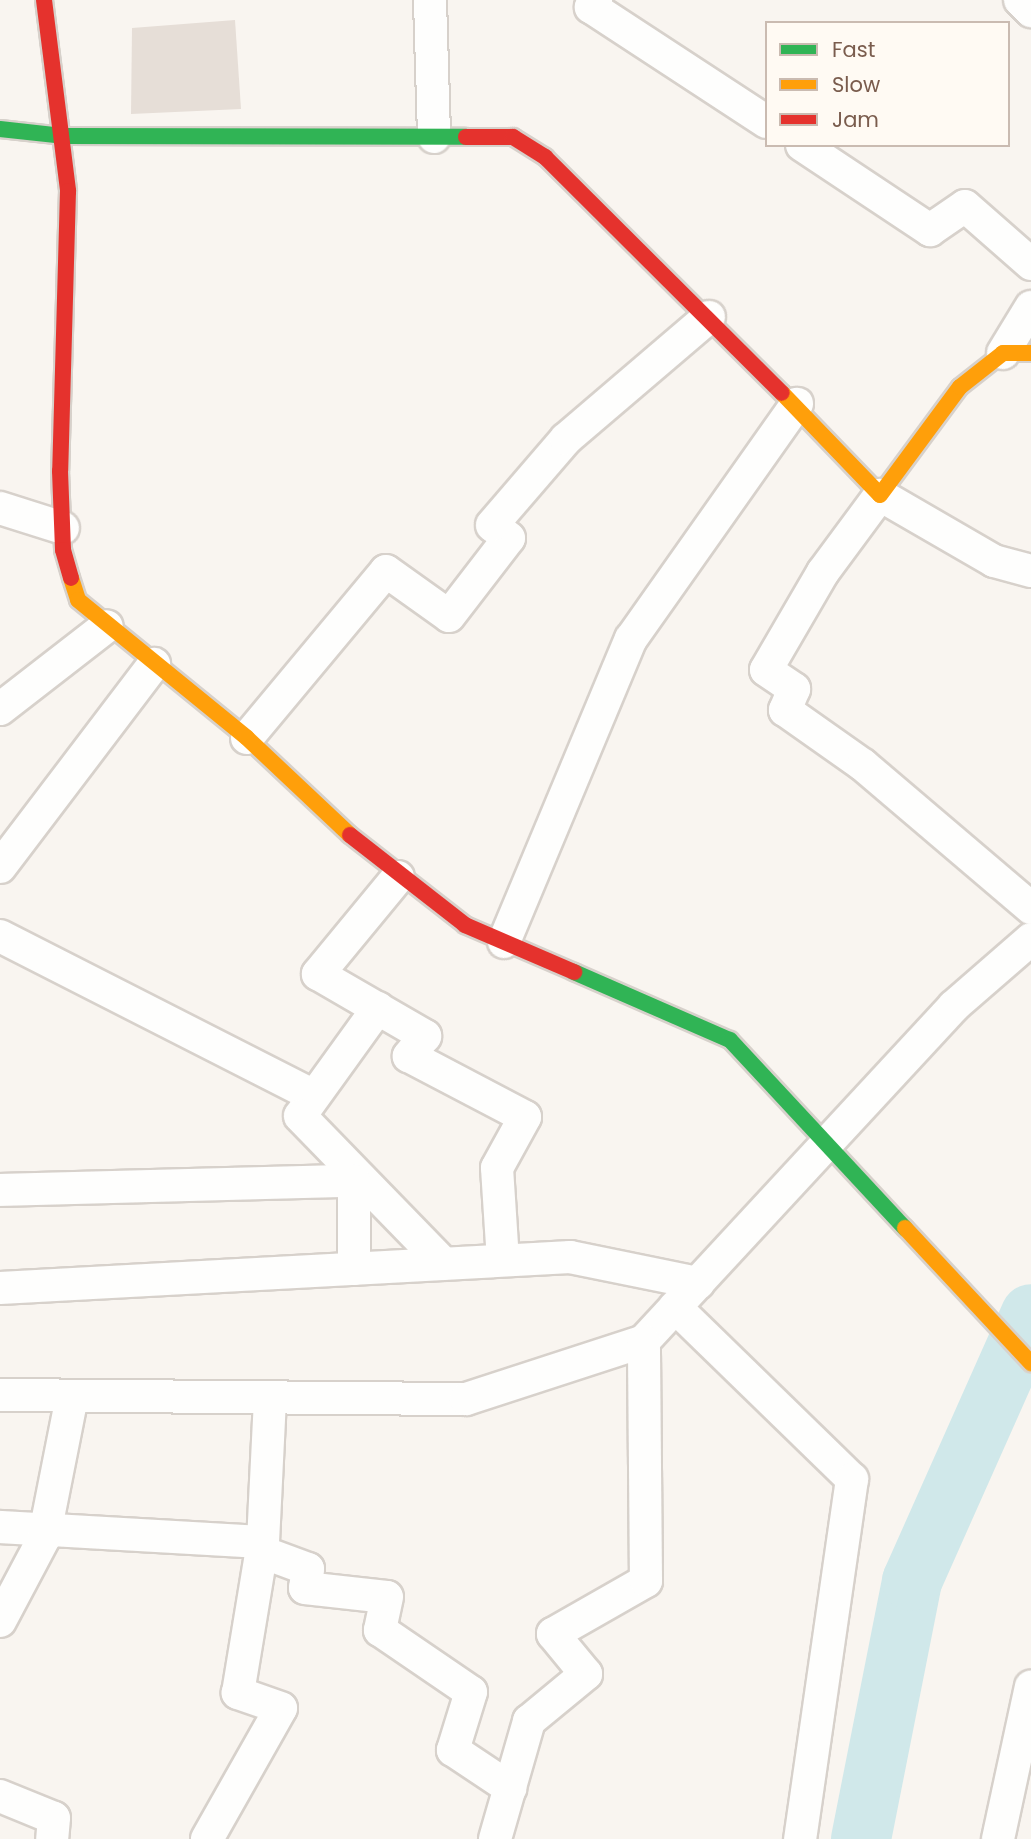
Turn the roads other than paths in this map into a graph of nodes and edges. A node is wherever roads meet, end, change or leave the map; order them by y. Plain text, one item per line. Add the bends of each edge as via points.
1 (44, 0) edge
2 (430, 0) edge
3 (596, 0) edge
4 (1020, 0) edge
5 (1031, 11) edge
6 (765, 121) edge
7 (0, 129) edge
8 (63, 136) junction
9 (434, 136) junction
10 (805, 147) edge
11 (1031, 264) edge
12 (1031, 307) edge
13 (709, 317) junction
14 (1017, 353) edge
15 (797, 404) junction
16 (880, 495) junction
17 (0, 508) edge
18 (62, 528) junction
19 (1031, 571) edge
20 (107, 626) junction
21 (155, 664) junction
22 (0, 709) edge
23 (247, 738) junction
24 (0, 867) edge
25 (398, 877) junction
26 (1031, 908) edge
27 (0, 936) edge
28 (1031, 939) edge
29 (504, 942) junction
30 (378, 1008) junction
31 (314, 1096) junction
32 (827, 1148) junction
33 (0, 1190) edge
34 (503, 1260) junction
35 (444, 1264) junction
36 (354, 1269) junction
37 (698, 1283) junction
38 (0, 1288) edge
39 (675, 1307) junction
40 (644, 1340) junction
41 (1031, 1363) edge
42 (0, 1395) edge
43 (72, 1397) junction
44 (270, 1399) junction
45 (46, 1526) junction
46 (0, 1527) edge
47 (262, 1547) junction
48 (0, 1621) edge
49 (1031, 1687) edge
50 (510, 1788) junction
51 (0, 1796) edge
52 (52, 1839) edge
53 (206, 1839) edge
54 (495, 1839) edge
55 (800, 1839) edge
56 (998, 1839) edge

1 - 8 street
2 - 9 street
3 - 6 street via 591,7
4 - 5 street
7 - 8 street
8 - 9 street
8 - 18 street
9 - 13 street via 513,137 545,158
10 - 11 street via 930,230 965,206
12 - 14 street
13 - 15 street
13 - 23 street via 566,439 492,525 509,538 449,616 386,571
14 - 16 street via 960,387
15 - 16 street
15 - 29 street via 631,639
16 - 19 street via 994,561
16 - 26 street via 822,572 766,670 794,689 785,710 863,765
17 - 18 street
18 - 20 street via 78,600
20 - 21 street
20 - 22 street
21 - 23 street
21 - 24 street
23 - 25 street
25 - 29 street via 465,925
25 - 30 street via 318,974
27 - 31 street
28 - 32 street via 954,1006
29 - 32 street via 730,1040
30 - 31 street
30 - 34 street via 425,1036 409,1056 525,1117 497,1168
31 - 35 street via 300,1116
32 - 37 street
32 - 41 street
33 - 36 street via 354,1181
34 - 35 street
34 - 37 street via 570,1257
35 - 36 street
36 - 38 street
37 - 39 street
39 - 40 street
39 - 55 street via 852,1479
40 - 44 street via 466,1399
40 - 50 street via 646,1581 553,1634 586,1674 529,1721
42 - 43 street
43 - 44 street
43 - 45 street
44 - 47 street
45 - 46 street
45 - 47 street
45 - 48 street
47 - 50 street via 308,1569 305,1588 387,1597 380,1630 471,1692 453,1750
47 - 53 street via 238,1693 281,1708
49 - 56 street
50 - 54 street
51 - 52 street via 54,1818

